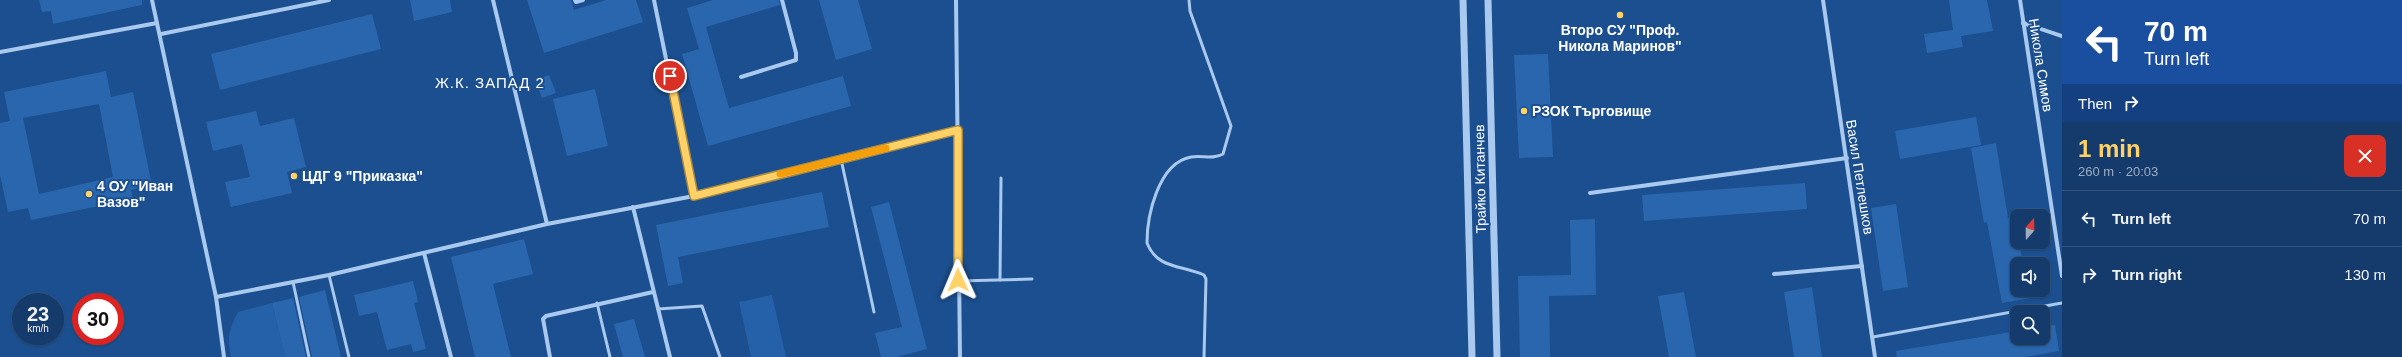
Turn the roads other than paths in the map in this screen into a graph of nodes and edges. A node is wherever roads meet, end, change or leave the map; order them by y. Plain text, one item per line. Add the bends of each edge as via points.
1 (152, 0) edge
2 (329, 0) edge
3 (493, 0) edge
4 (575, 0) edge
5 (584, 0) edge
6 (654, 0) edge
7 (782, 0) edge
8 (956, 0) edge
9 (1189, 0) edge
10 (1463, 0) edge
11 (1488, 0) edge
12 (1823, 0) edge
13 (2020, 0) edge
14 (157, 23) junction
15 (2023, 23) junction
16 (161, 34) junction
17 (2062, 36) edge
18 (0, 52) edge
19 (741, 77) dead end
20 (958, 130) junction
21 (1847, 158) junction
22 (841, 159) junction
23 (1001, 178) dead end
24 (1590, 193) dead end
25 (694, 196) junction
26 (633, 207) junction
27 (547, 224) junction
28 (424, 253) junction
29 (1862, 266) junction
30 (1774, 274) dead end
31 (329, 275) junction
32 (2062, 276) edge
33 (1032, 279) dead end
34 (958, 280) junction
35 (1000, 280) junction
36 (293, 282) junction
37 (653, 292) junction
38 (216, 297) junction
39 (597, 303) junction
40 (2062, 303) edge
41 (658, 309) junction
42 (874, 312) dead end
43 (1873, 337) junction
44 (224, 357) edge
45 (309, 357) edge
46 (349, 357) edge
47 (451, 357) edge
48 (550, 357) edge
49 (610, 357) edge
50 (670, 357) edge
51 (720, 357) edge
52 (960, 357) edge
53 (1204, 357) edge
54 (1472, 357) edge
55 (1497, 357) edge
56 (1875, 357) edge

1 - 14 street
2 - 16 street
3 - 27 street
4 - 5 street
6 - 25 street
7 - 19 street via 796,60
8 - 20 street
9 - 53 lane via 1190,12 1231,126 1223,154 1215,158 1190,157 1169,171 1152,209 1147,243 1156,258 1168,265 1204,275
10 - 54 street, Трайко Китанчев
11 - 55 street, Трайко Китанчев
12 - 21 street, Васил Петлешков
13 - 15 street, Никола Симов
14 - 16 street
14 - 18 street
15 - 17 street
15 - 32 street, Никола Симов
16 - 38 street
20 - 22 street
20 - 34 street
21 - 24 street
21 - 29 street, Васил Петлешков
22 - 25 street
22 - 42 lane
23 - 35 lane
25 - 26 street
26 - 27 street
26 - 37 street
27 - 28 street
28 - 31 street
28 - 47 street
29 - 30 street
29 - 43 street, Васил Петлешков
31 - 36 street
31 - 46 lane
33 - 35 lane
34 - 35 lane
34 - 52 street
36 - 38 street
36 - 45 lane
37 - 39 street
37 - 41 street
38 - 44 street
39 - 48 street via 546,316 543,319
39 - 49 lane
40 - 43 lane
41 - 50 street
41 - 51 lane via 702,306
43 - 56 street, Васил Петлешков

